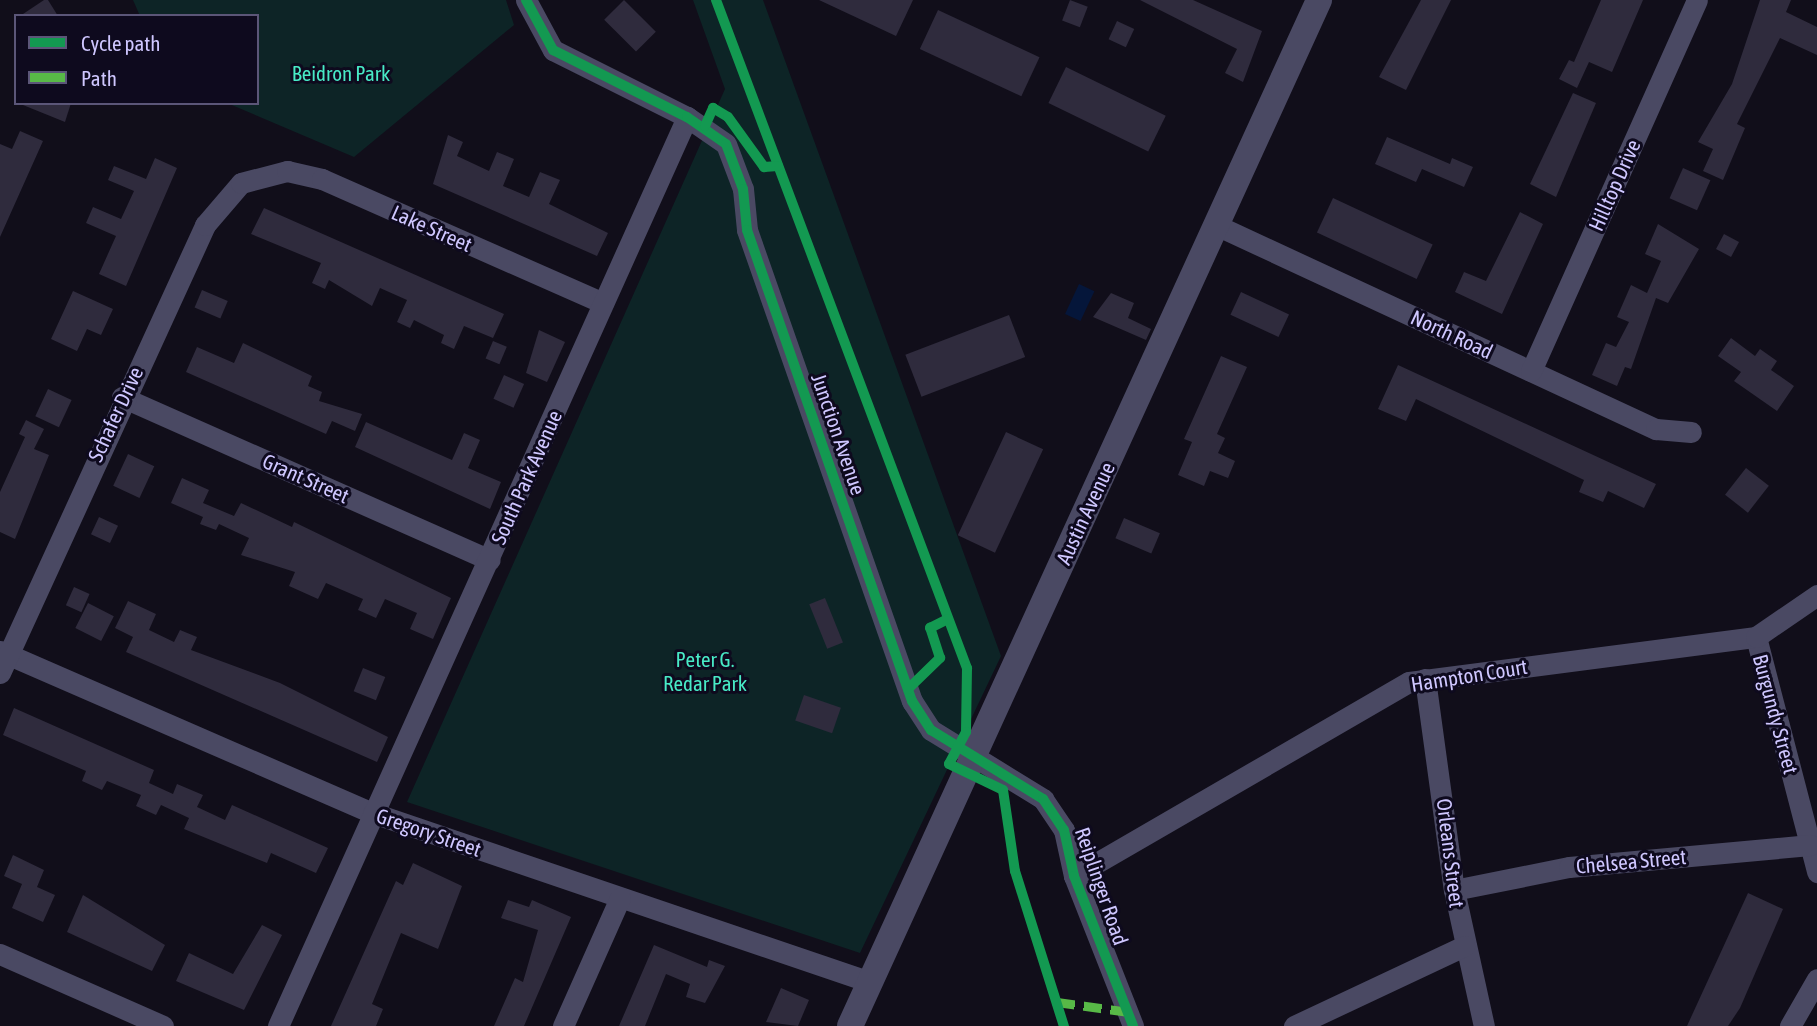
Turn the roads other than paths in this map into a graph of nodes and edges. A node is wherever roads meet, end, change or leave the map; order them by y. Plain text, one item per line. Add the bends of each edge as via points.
1 (526, 0) edge
2 (1319, 0) edge
3 (1696, 0) edge
4 (687, 117) junction
5 (258, 176) joint
6 (1216, 225) junction
7 (603, 303) junction
8 (1531, 371) junction
9 (122, 397) junction
10 (1691, 432) dead end
11 (490, 560) junction
12 (1817, 595) edge
13 (1756, 637) junction
14 (3, 660) edge
15 (1425, 680) junction
16 (974, 755) junction
17 (373, 813) junction
18 (1810, 845) junction
19 (1817, 872) edge
20 (1074, 876) junction
21 (1454, 890) junction
22 (620, 898) junction
23 (1464, 946) junction
24 (0, 954) edge
25 (1817, 979) edge
26 (870, 982) junction
27 (163, 1026) edge
28 (278, 1026) edge
29 (563, 1026) edge
30 (850, 1026) edge
31 (1133, 1026) edge
32 (1294, 1026) edge
33 (1484, 1026) edge
34 (1790, 1026) edge

1 - 4 street via 553,50
2 - 6 street, Austin Avenue
3 - 8 street, Hilltop Drive
4 - 7 street, South Park Avenue
4 - 16 street, Junction Avenue via 726,144 737,165 747,230 912,701 931,730
5 - 7 street, Lake Street via 287,171 322,179
5 - 9 street, Schafer Drive via 228,193 205,225
6 - 8 street, North Road
6 - 16 street, Austin Avenue
7 - 11 street, South Park Avenue
8 - 10 street, North Road via 1656,429
9 - 11 street, Grant Street
9 - 14 street, Schafer Drive
11 - 17 street, South Park Avenue
12 - 13 street, Hampton Court
13 - 15 street, Hampton Court
13 - 18 street, Burgundy Street
14 - 17 street, Gregory Street
15 - 20 street, Hampton Court via 1409,682
15 - 21 street, Orleans Street
16 - 20 street, Reiplinger Road via 1043,799 1064,830
16 - 26 street, Austin Avenue
17 - 22 street, Gregory Street
17 - 28 street, South Park Avenue
18 - 19 street, Burgundy Street
18 - 21 street, Chelsea Street via 1569,867
20 - 31 street, Reiplinger Road
21 - 23 street, Orleans Street
22 - 26 street, Gregory Street
22 - 29 street
23 - 32 street
23 - 33 street, Orleans Street
24 - 27 street
25 - 34 street
26 - 30 street, Austin Avenue

